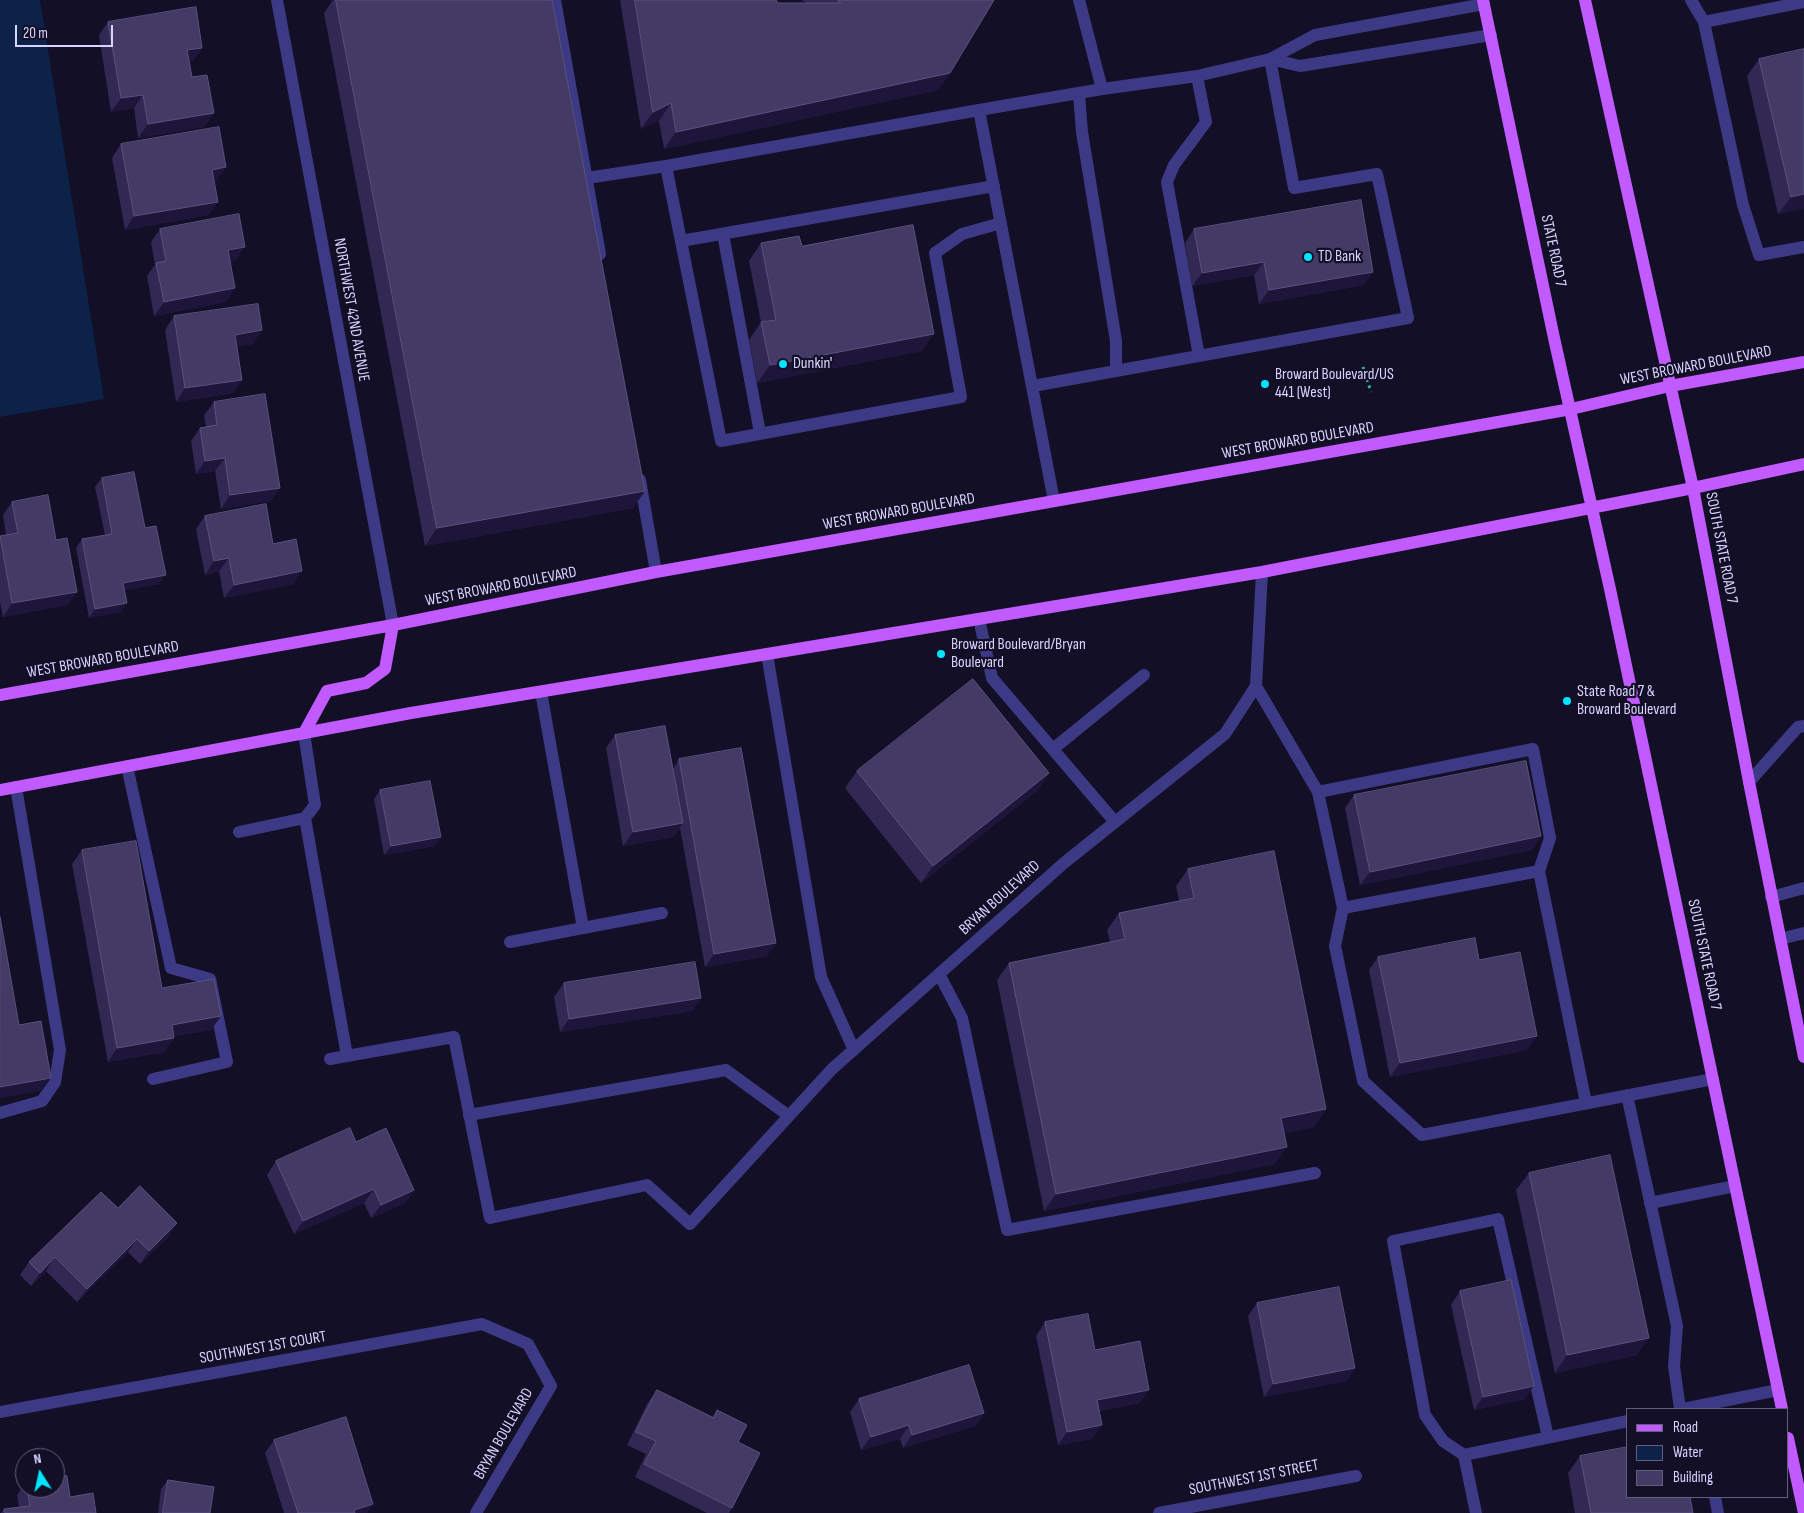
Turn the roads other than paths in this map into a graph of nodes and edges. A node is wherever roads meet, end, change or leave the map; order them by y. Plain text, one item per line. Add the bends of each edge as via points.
1 (277, 0) edge
2 (555, 0) edge
3 (1079, 0) edge
4 (1585, 0) edge
5 (1691, 0) edge
6 (1484, 2) edge
7 (1804, 2) edge
8 (1704, 22) junction
9 (1490, 35) junction
10 (1270, 59) junction
11 (1197, 76) junction
12 (1102, 89) junction
13 (1079, 94) junction
14 (979, 110) junction
15 (666, 166) junction
16 (586, 178) junction
17 (994, 186) junction
18 (1001, 223) junction
19 (723, 234) junction
20 (681, 241) junction
21 (1804, 247) edge
22 (602, 265) edge
23 (1199, 356) junction
24 (1804, 362) edge
25 (1116, 371) junction
26 (1033, 386) junction
27 (1670, 386) junction
28 (1571, 409) junction
29 (760, 433) junction
30 (1804, 464) edge
31 (637, 467) edge
32 (1693, 488) junction
33 (1054, 501) junction
34 (1592, 508) junction
35 (656, 572) junction
36 (1262, 572) junction
37 (978, 619) junction
38 (393, 625) junction
39 (767, 654) junction
40 (1144, 675) dead end
41 (1256, 686) junction
42 (541, 692) junction
43 (0, 696) edge
44 (1804, 726) edge
45 (304, 733) junction
46 (1053, 749) junction
47 (127, 766) junction
48 (1749, 782) junction
49 (16, 787) junction
50 (0, 790) edge
51 (1318, 792) junction
52 (305, 818) junction
53 (1115, 822) junction
54 (239, 832) dead end
55 (1539, 871) junction
56 (1804, 888) edge
57 (1772, 897) junction
58 (1343, 908) junction
59 (662, 913) dead end
60 (584, 928) junction
61 (1804, 933) edge
62 (1780, 939) junction
63 (510, 942) dead end
64 (939, 974) junction
65 (854, 1050) junction
66 (347, 1056) junction
67 (1804, 1057) edge
68 (330, 1059) dead end
69 (153, 1079) dead end
70 (1713, 1079) junction
71 (1627, 1095) junction
72 (1586, 1103) junction
73 (0, 1113) edge
74 (469, 1115) junction
75 (789, 1116) junction
76 (1315, 1173) dead end
77 (1735, 1186) junction
78 (1650, 1203) junction
79 (528, 1344) joint
80 (1778, 1390) junction
81 (1681, 1408) edge
82 (1686, 1408) edge
83 (1782, 1408) edge
84 (0, 1412) edge
85 (1626, 1421) edge
86 (1548, 1438) junction
87 (1789, 1443) edge
88 (1464, 1455) junction
89 (1356, 1476) dead end
90 (1715, 1498) edge
91 (476, 1513) edge
92 (1158, 1513) edge
93 (1476, 1513) edge
94 (1718, 1513) edge
95 (1804, 1513) edge

1 - 38 street, NORTHWEST 42ND AVENUE
2 - 16 street
3 - 12 street
4 - 27 main road
5 - 8 street
6 - 9 main road, STATE ROAD 7
6 - 10 street via 1315,34
7 - 8 street
8 - 21 street via 1743,205 1759,255
9 - 10 street via 1300,66
9 - 28 main road, STATE ROAD 7
10 - 11 street
10 - 23 street via 1294,188 1377,174 1408,318
11 - 12 street
11 - 23 street via 1206,122 1174,165 1167,182
12 - 13 street
13 - 14 street
13 - 25 street via 1082,132 1116,342
14 - 15 street
14 - 17 street
15 - 16 street
15 - 20 street
16 - 22 street
17 - 18 street
17 - 19 street
18 - 26 street
18 - 29 street via 962,234 935,253 961,397
19 - 20 street
19 - 29 street
20 - 29 street via 720,441
23 - 25 street
24 - 27 main road, WEST BROWARD BOULEVARD
25 - 26 street
26 - 33 street
27 - 28 main road, WEST BROWARD BOULEVARD
27 - 32 main road
28 - 33 main road, WEST BROWARD BOULEVARD
28 - 34 main road, STATE ROAD 7
30 - 32 main road
31 - 35 street
32 - 34 main road
32 - 48 main road, SOUTH STATE ROAD 7
33 - 35 main road, WEST BROWARD BOULEVARD
34 - 36 main road
34 - 70 main road, SOUTH STATE ROAD 7
35 - 38 main road, WEST BROWARD BOULEVARD
36 - 37 main road
36 - 41 street, BRYAN BOULEVARD
37 - 39 main road
37 - 46 street via 992,678
38 - 43 main road, WEST BROWARD BOULEVARD
38 - 45 main road via 385,669 366,683 327,691
39 - 42 main road
39 - 65 street via 821,977
40 - 46 street
41 - 51 street
41 - 53 street, BRYAN BOULEVARD via 1225,734
42 - 45 main road
42 - 60 street
44 - 48 street via 1798,728
45 - 47 main road
45 - 52 street via 316,805
46 - 53 street
47 - 49 main road
47 - 69 street via 171,968 210,979 227,1062
48 - 57 main road, SOUTH STATE ROAD 7
49 - 50 main road
49 - 73 street via 60,1050 55,1082 42,1101
51 - 55 street via 1533,749 1550,838
51 - 58 street
52 - 54 street
52 - 66 street
53 - 64 street, BRYAN BOULEVARD
55 - 58 street
55 - 72 street
56 - 57 street
57 - 62 main road, SOUTH STATE ROAD 7
58 - 72 street via 1335,946 1363,1081 1422,1135
59 - 60 street
60 - 63 street
61 - 62 street
62 - 67 main road, SOUTH STATE ROAD 7
64 - 65 street, BRYAN BOULEVARD
64 - 76 street via 962,1018 1007,1230
65 - 75 street, BRYAN BOULEVARD
66 - 68 street
66 - 74 street via 454,1038
70 - 71 street
70 - 77 main road, SOUTH STATE ROAD 7
71 - 72 street
71 - 78 street
74 - 75 street via 726,1070
74 - 75 street, BRYAN BOULEVARD via 490,1218 647,1185 690,1224
77 - 78 street
77 - 80 main road, SOUTH STATE ROAD 7
78 - 81 street via 1676,1326 1674,1366
79 - 84 street, SOUTHWEST 1ST COURT via 482,1324
79 - 91 street, BRYAN BOULEVARD via 551,1386
80 - 82 street
80 - 83 main road, SOUTH STATE ROAD 7
85 - 86 street
86 - 88 street
86 - 88 street via 1498,1219 1393,1241 1425,1415 1443,1441
87 - 95 main road
88 - 93 street
89 - 92 street, SOUTHWEST 1ST STREET
90 - 94 street

